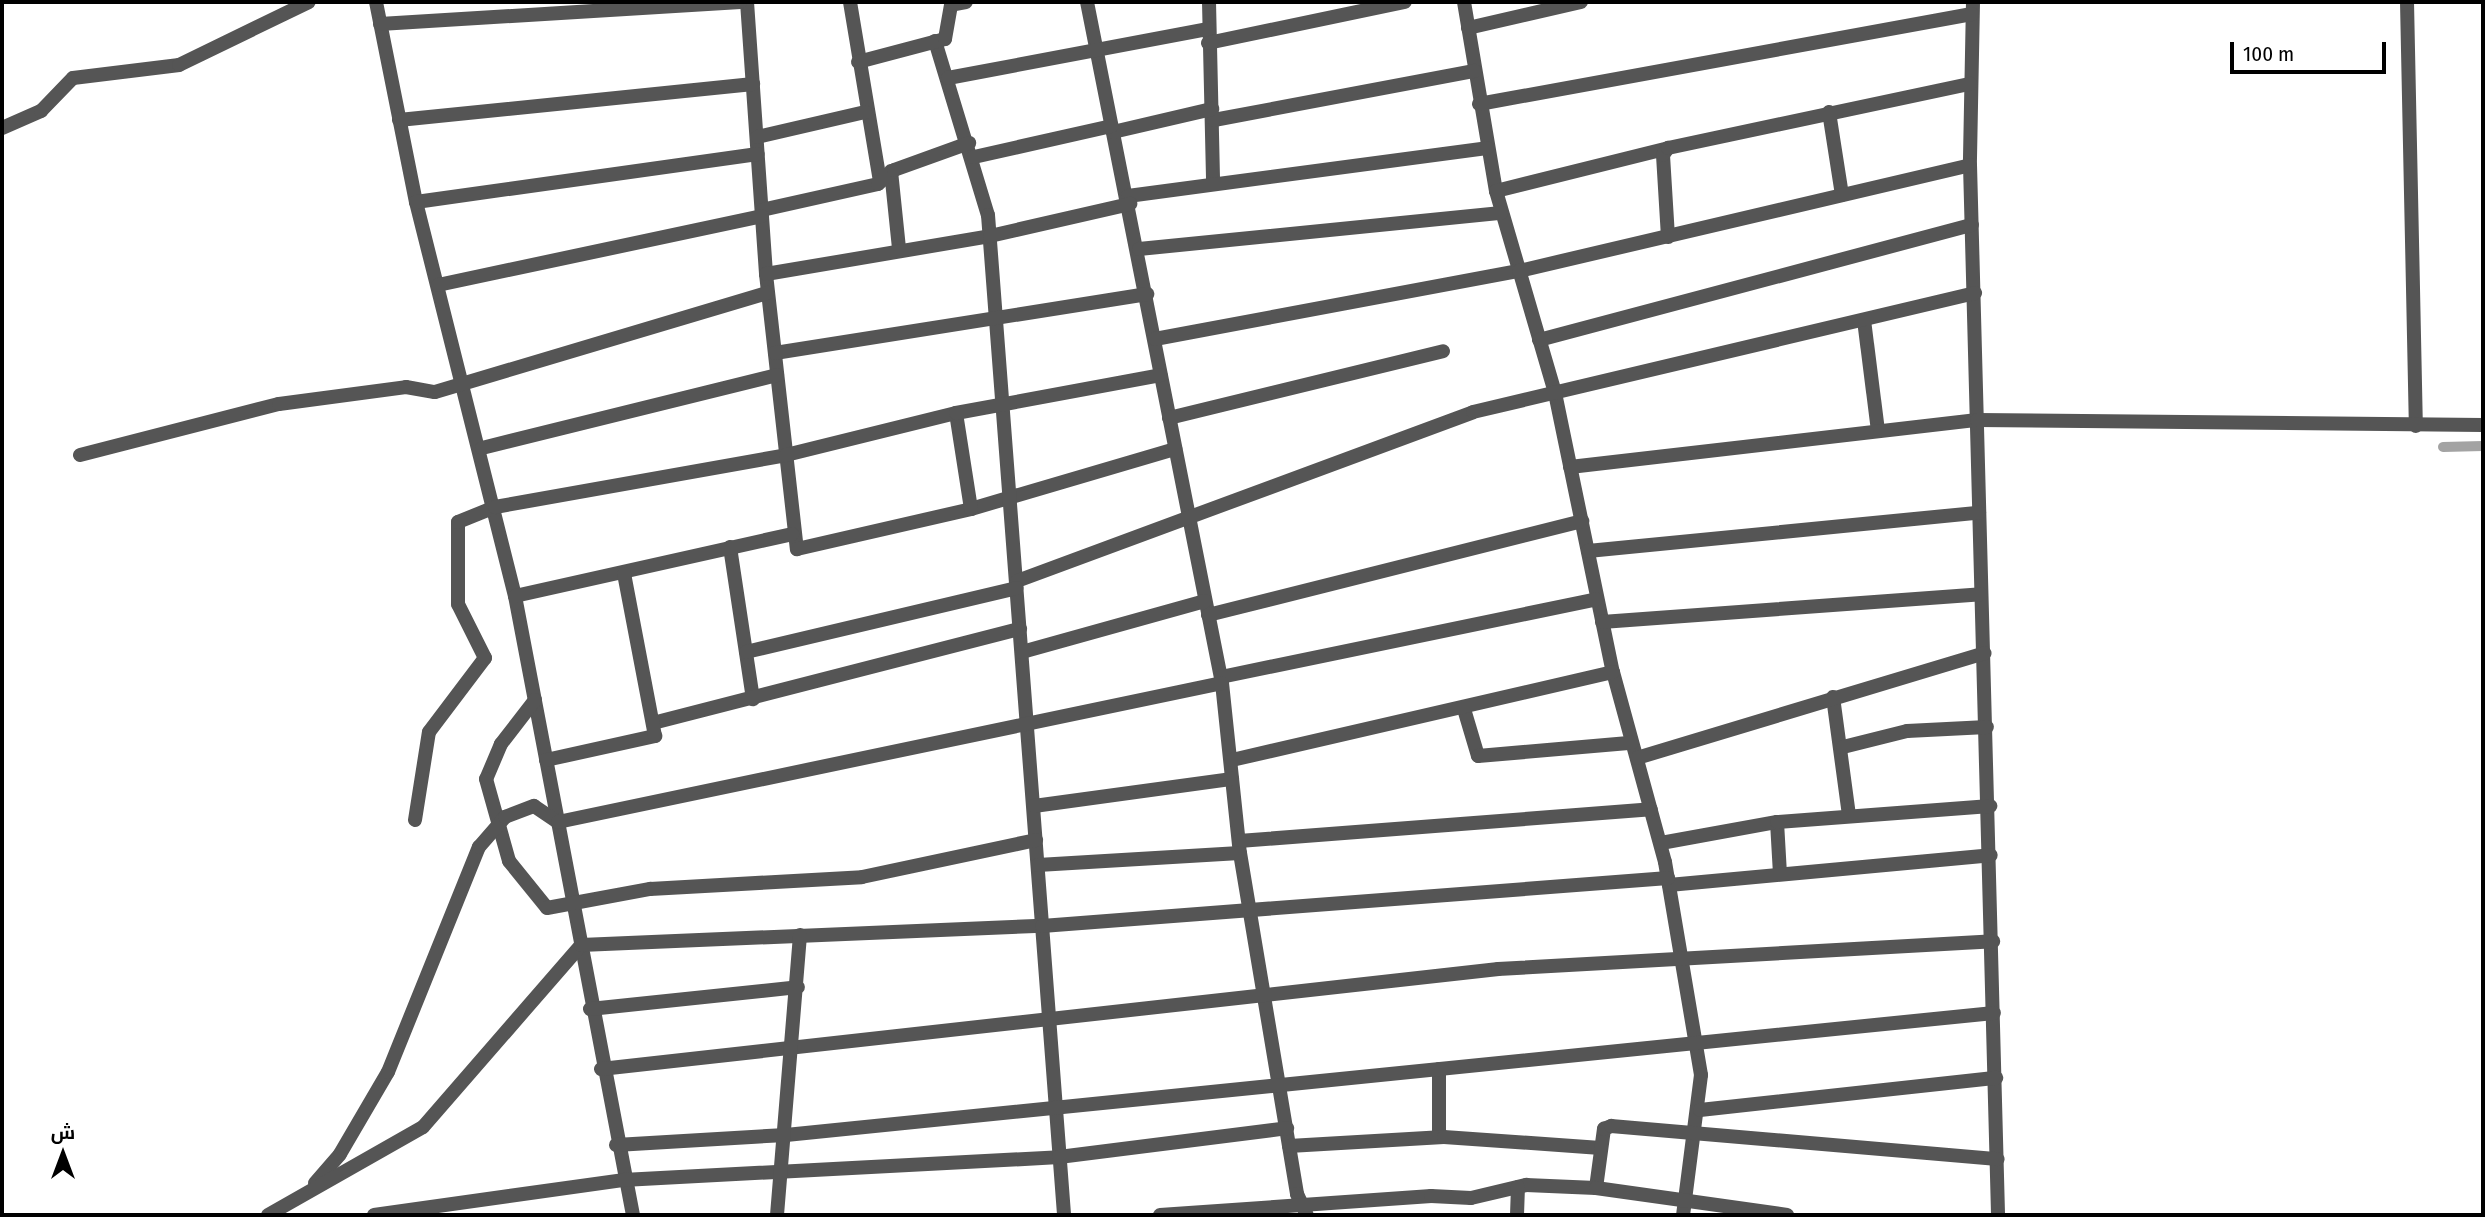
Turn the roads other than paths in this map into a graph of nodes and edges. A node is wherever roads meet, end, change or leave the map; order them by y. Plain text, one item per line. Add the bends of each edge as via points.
1 (309, 2) edge
2 (376, 2) edge
3 (740, 2) edge
4 (747, 2) edge
5 (850, 2) edge
6 (966, 2) edge
7 (1088, 2) edge
8 (1209, 2) edge
9 (1405, 2) edge
10 (1464, 2) edge
11 (1581, 2) edge
12 (2407, 2) edge
13 (697, 3) edge
14 (1972, 8) edge
15 (380, 24) junction
16 (1468, 29) junction
17 (1208, 36) junction
18 (935, 41) junction
19 (1098, 53) junction
20 (858, 62) junction
21 (1474, 71) junction
22 (948, 78) junction
23 (753, 84) junction
24 (1970, 84) junction
25 (1479, 104) junction
26 (865, 112) junction
27 (1829, 112) junction
28 (1213, 115) junction
29 (399, 120) junction
30 (2, 128) edge
31 (1113, 129) junction
32 (757, 137) junction
33 (1487, 148) junction
34 (1668, 148) junction
35 (971, 150) junction
36 (758, 154) junction
37 (1970, 165) junction
38 (891, 172) junction
39 (1213, 181) junction
40 (880, 182) junction
41 (1496, 191) junction
42 (1842, 195) junction
43 (1129, 200) junction
44 (416, 202) junction
45 (762, 213) junction
46 (1501, 213) junction
47 (1972, 225) junction
48 (990, 236) junction
49 (1668, 237) junction
50 (899, 249) junction
51 (1139, 249) junction
52 (1519, 271) junction
53 (766, 274) junction
54 (438, 285) junction
55 (768, 293) junction
56 (1975, 293) junction
57 (1147, 294) junction
58 (995, 317) junction
59 (1864, 320) junction
60 (1155, 339) junction
61 (1539, 340) junction
62 (1443, 351) dead end
63 (775, 353) junction
64 (777, 375) junction
65 (1161, 375) junction
66 (464, 379) junction
67 (1555, 393) junction
68 (1001, 404) junction
69 (956, 413) junction
70 (1169, 418) junction
71 (1977, 420) junction
72 (2483, 425) edge
73 (2416, 426) junction
74 (1878, 431) junction
75 (482, 448) junction
76 (1175, 449) junction
77 (80, 455) dead end
78 (786, 455) junction
79 (1570, 467) junction
80 (1010, 497) junction
81 (495, 507) junction
82 (971, 509) junction
83 (1979, 513) junction
84 (1187, 518) junction
85 (1582, 521) junction
86 (792, 534) junction
87 (730, 547) junction
88 (1588, 551) junction
89 (624, 574) junction
90 (1017, 585) junction
91 (1981, 594) junction
92 (515, 596) junction
93 (1596, 599) junction
94 (1206, 608) junction
95 (1602, 622) junction
96 (1020, 629) junction
97 (746, 652) junction
98 (1022, 652) junction
99 (1985, 653) junction
100 (1613, 672) junction
101 (1221, 680) junction
102 (1833, 697) junction
103 (753, 699) junction
104 (535, 700) junction
105 (1464, 709) junction
106 (653, 723) junction
107 (1027, 725) junction
108 (1987, 727) junction
109 (1631, 743) junction
110 (1843, 747) junction
111 (1637, 758) junction
112 (546, 760) junction
113 (1231, 760) junction
114 (1232, 779) junction
115 (1034, 806) junction
116 (1990, 806) junction
117 (1651, 809) junction
118 (1849, 815) junction
119 (415, 820) dead end
120 (558, 822) junction
121 (1777, 822) junction
122 (498, 831) junction
123 (1036, 840) junction
124 (1661, 843) junction
125 (1239, 847) junction
126 (1991, 855) junction
127 (1038, 865) junction
128 (1780, 874) junction
129 (1668, 882) junction
130 (574, 900) junction
131 (1253, 912) junction
132 (1042, 926) junction
133 (800, 935) junction
134 (1993, 941) junction
135 (581, 945) junction
136 (1679, 961) junction
137 (798, 987) junction
138 (1266, 995) junction
139 (590, 1009) junction
140 (1994, 1013) junction
141 (1049, 1017) junction
142 (1695, 1044) junction
143 (795, 1046) junction
144 (601, 1069) junction
145 (1439, 1069) junction
146 (1996, 1078) junction
147 (1279, 1082) junction
148 (1058, 1108) junction
149 (1700, 1110) junction
150 (1287, 1128) junction
151 (1698, 1134) junction
152 (786, 1135) junction
153 (1439, 1137) junction
154 (616, 1145) junction
155 (1289, 1146) junction
156 (1601, 1148) junction
157 (1059, 1157) junction
158 (1998, 1159) junction
159 (780, 1174) junction
160 (622, 1180) junction
161 (1518, 1186) junction
162 (1596, 1188) junction
163 (309, 1189) junction
164 (1684, 1209) edge
165 (1305, 1210) edge
166 (268, 1215) edge
167 (374, 1215) edge
168 (634, 1215) edge
169 (777, 1215) edge
170 (1064, 1215) edge
171 (1160, 1215) edge
172 (1517, 1215) edge
173 (1787, 1215) edge
174 (1998, 1215) edge

1 - 30 street via 179,65 73,78 41,111
2 - 15 street
3 - 13 street
4 - 23 street
5 - 20 street
6 - 18 street via 951,5 947,37
7 - 19 street
8 - 17 street
9 - 17 street
10 - 16 street
11 - 16 street
12 - 73 street
13 - 15 street
14 - 24 street
14 - 25 street
15 - 29 street
16 - 21 street
17 - 19 street
17 - 28 street
18 - 20 street
18 - 22 street
19 - 22 street
19 - 31 street
20 - 26 street
21 - 25 street
21 - 28 street
22 - 35 street
23 - 29 street
23 - 32 street
24 - 27 street
24 - 37 street
25 - 33 street
26 - 32 street
26 - 40 street
27 - 34 street
27 - 42 street
28 - 31 street
28 - 39 street
29 - 44 street
31 - 35 street
31 - 43 street
32 - 36 street
33 - 39 street
33 - 41 street
34 - 41 street
34 - 49 street via 1663,155
35 - 38 street
35 - 48 street
36 - 44 street
36 - 45 street
37 - 42 street
37 - 47 street
38 - 40 street
38 - 50 street
39 - 43 street
40 - 45 street
41 - 46 street
42 - 49 street
43 - 48 street
43 - 51 street
44 - 54 street
45 - 53 street
45 - 54 street
46 - 51 street
46 - 52 street
47 - 56 street
47 - 61 street
48 - 50 street
48 - 58 street
49 - 52 street
50 - 53 street
51 - 57 street
52 - 60 street
52 - 61 street
53 - 55 street
54 - 66 street
55 - 63 street
55 - 66 street
56 - 59 street
56 - 71 street
57 - 58 street
57 - 60 street
58 - 63 street
58 - 68 street
59 - 67 street
59 - 74 street
60 - 65 street
61 - 67 street
62 - 70 street
63 - 64 street
64 - 75 street
64 - 78 street
65 - 68 street
65 - 70 street
66 - 75 street
66 - 77 street via 435,392 406,387 279,404
67 - 79 street
67 - 84 street via 1473,412
68 - 69 street
68 - 80 street
69 - 78 street
69 - 82 street
70 - 76 street
71 - 73 street
71 - 74 street
71 - 83 street
72 - 73 street
74 - 79 street
75 - 81 street
76 - 80 street
76 - 84 street
78 - 81 street
78 - 86 street
79 - 85 street
80 - 82 street
80 - 90 street
81 - 92 street
81 - 119 street via 458,522 458,604 485,658 429,732
82 - 86 street via 802,550
83 - 88 street
83 - 91 street
84 - 90 street
84 - 94 street
85 - 88 street
85 - 94 street
86 - 87 street
87 - 89 street
87 - 97 street
88 - 93 street
89 - 92 street
89 - 106 street
90 - 96 street
90 - 97 street
91 - 95 street
91 - 99 street
92 - 104 street
93 - 95 street
93 - 101 street
94 - 98 street
94 - 101 street
95 - 100 street
96 - 98 street
96 - 103 street
97 - 103 street
98 - 107 street
99 - 102 street
99 - 108 street
100 - 105 street
100 - 109 street
101 - 107 street
101 - 113 street
102 - 110 street
102 - 111 street
103 - 106 street
104 - 112 street
104 - 122 street via 501,744 486,779
105 - 109 street via 1478,757
105 - 113 street
106 - 112 street via 655,736
107 - 115 street
107 - 120 street
108 - 110 street via 1907,731
108 - 116 street
109 - 111 street
110 - 118 street
111 - 117 street
112 - 120 street
113 - 114 street
114 - 115 street
114 - 125 street
115 - 123 street
116 - 118 street
116 - 126 street
117 - 124 street
117 - 125 street
118 - 121 street
120 - 122 street via 534,806 505,817
120 - 130 street
121 - 124 street
121 - 128 street
122 - 130 street via 509,861 547,908
122 - 163 street via 479,847 388,1072 340,1154
123 - 127 street
123 - 130 street via 862,877
124 - 129 street
125 - 127 street
125 - 131 street
126 - 128 street
126 - 134 street
127 - 132 street
128 - 129 street
129 - 131 street
129 - 136 street
130 - 135 street
131 - 132 street
131 - 138 street
132 - 133 street
132 - 141 street
133 - 135 street
133 - 137 street
134 - 136 street
134 - 140 street
135 - 139 street
135 - 163 street via 423,1127
136 - 138 street via 1497,969
136 - 142 street
137 - 139 street
137 - 143 street
138 - 141 street
138 - 147 street
139 - 144 street
140 - 142 street
140 - 146 street
141 - 143 street
141 - 148 street
142 - 145 street
142 - 149 street
143 - 144 street
143 - 152 street
144 - 154 street
145 - 147 street
145 - 153 street
146 - 149 street
146 - 158 street
147 - 148 street
147 - 150 street
148 - 152 street
148 - 157 street
149 - 151 street
150 - 155 street
150 - 157 street
151 - 156 street via 1607,1126
151 - 158 street
151 - 164 street
152 - 154 street
152 - 159 street
153 - 155 street
153 - 156 street
154 - 160 street
155 - 165 street
156 - 162 street
157 - 159 street
157 - 170 street
158 - 174 street
159 - 160 street
159 - 169 street
160 - 167 street
160 - 168 street
161 - 162 street
161 - 165 street via 1471,1198
161 - 172 street
162 - 164 street
163 - 166 street
164 - 173 street
165 - 171 street

